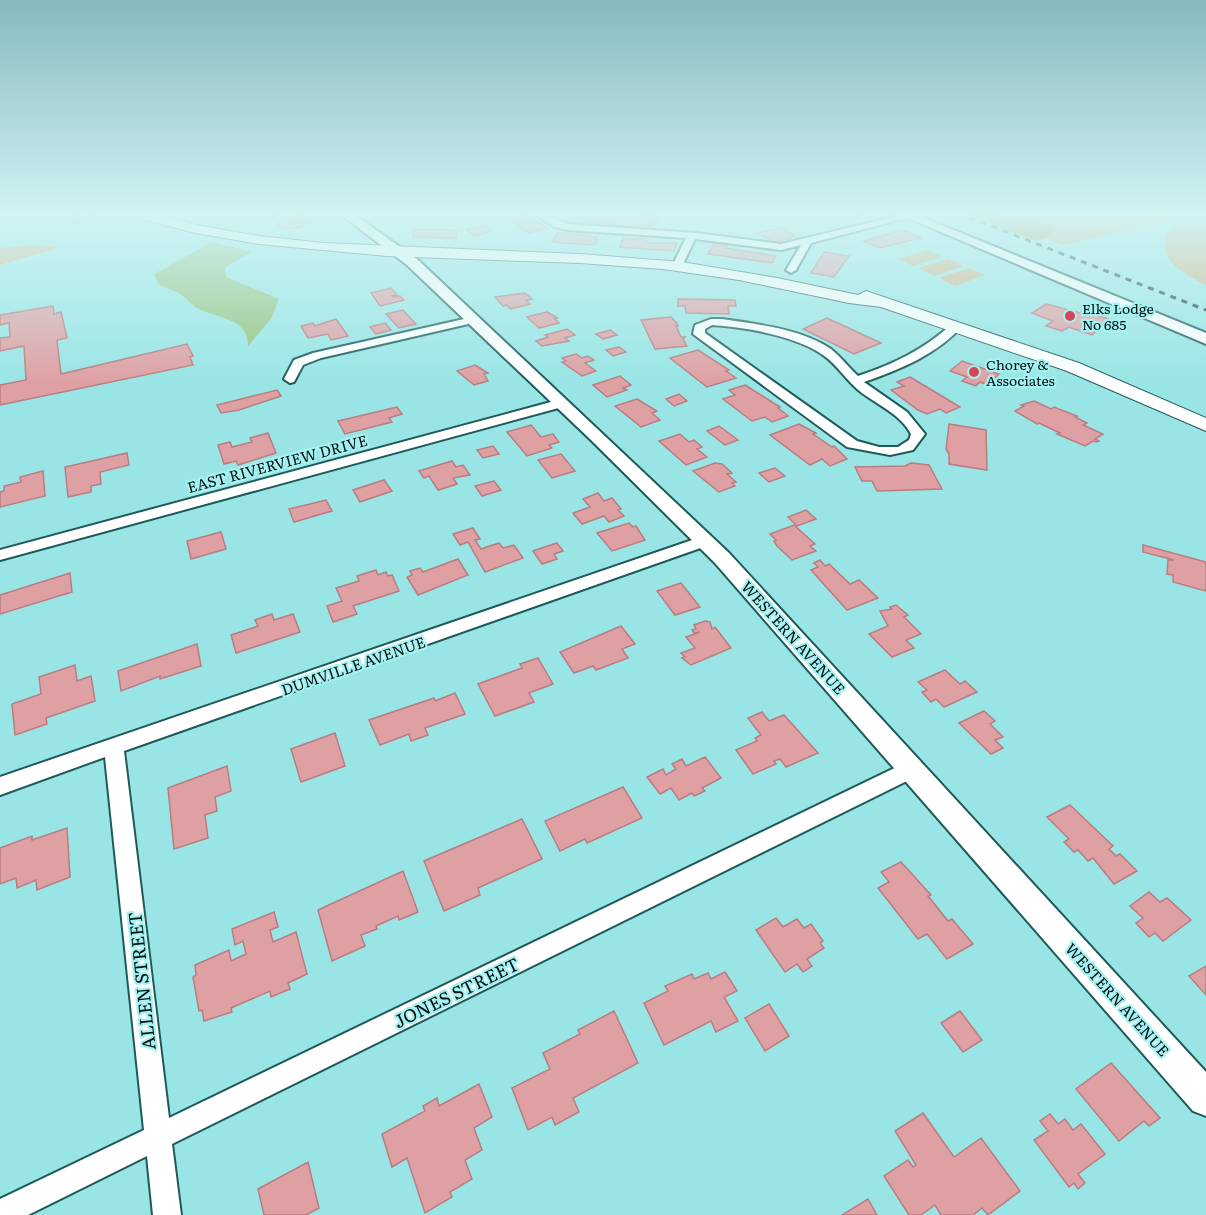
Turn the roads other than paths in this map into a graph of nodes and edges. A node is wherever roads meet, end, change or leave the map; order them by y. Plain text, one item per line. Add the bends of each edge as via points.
1 (418, 270) edge
2 (700, 270) edge
3 (1040, 270) edge
4 (473, 320) junction
5 (957, 325) junction
6 (1206, 339) edge
7 (290, 379) dead end
8 (856, 381) junction
9 (562, 403) junction
10 (1206, 425) edge
11 (704, 541) junction
12 (0, 555) edge
13 (114, 747) junction
14 (912, 769) junction
15 (0, 786) edge
16 (1206, 1098) edge
17 (158, 1137) junction
18 (0, 1214) edge
19 (167, 1215) edge

1 - 4 street, WESTERN AVENUE
2 - 5 main road via 881,302
3 - 6 street
4 - 7 street via 317,355 298,363
4 - 9 street, WESTERN AVENUE
5 - 8 street via 934,347 908,357 897,367
5 - 10 main road via 1073,367
8 - 8 street via 915,426 918,434 912,446 889,451 852,444 697,330 704,324 723,322 806,342 825,351
9 - 11 street, WESTERN AVENUE
9 - 12 street, EAST RIVERVIEW DRIVE
11 - 13 street, DUMVILLE AVENUE
11 - 14 street, WESTERN AVENUE
13 - 15 street, DUMVILLE AVENUE
13 - 17 street, ALLEN STREET
14 - 16 street, WESTERN AVENUE
14 - 17 street, JONES STREET
17 - 18 street, JONES STREET
17 - 19 street, ALLEN STREET

